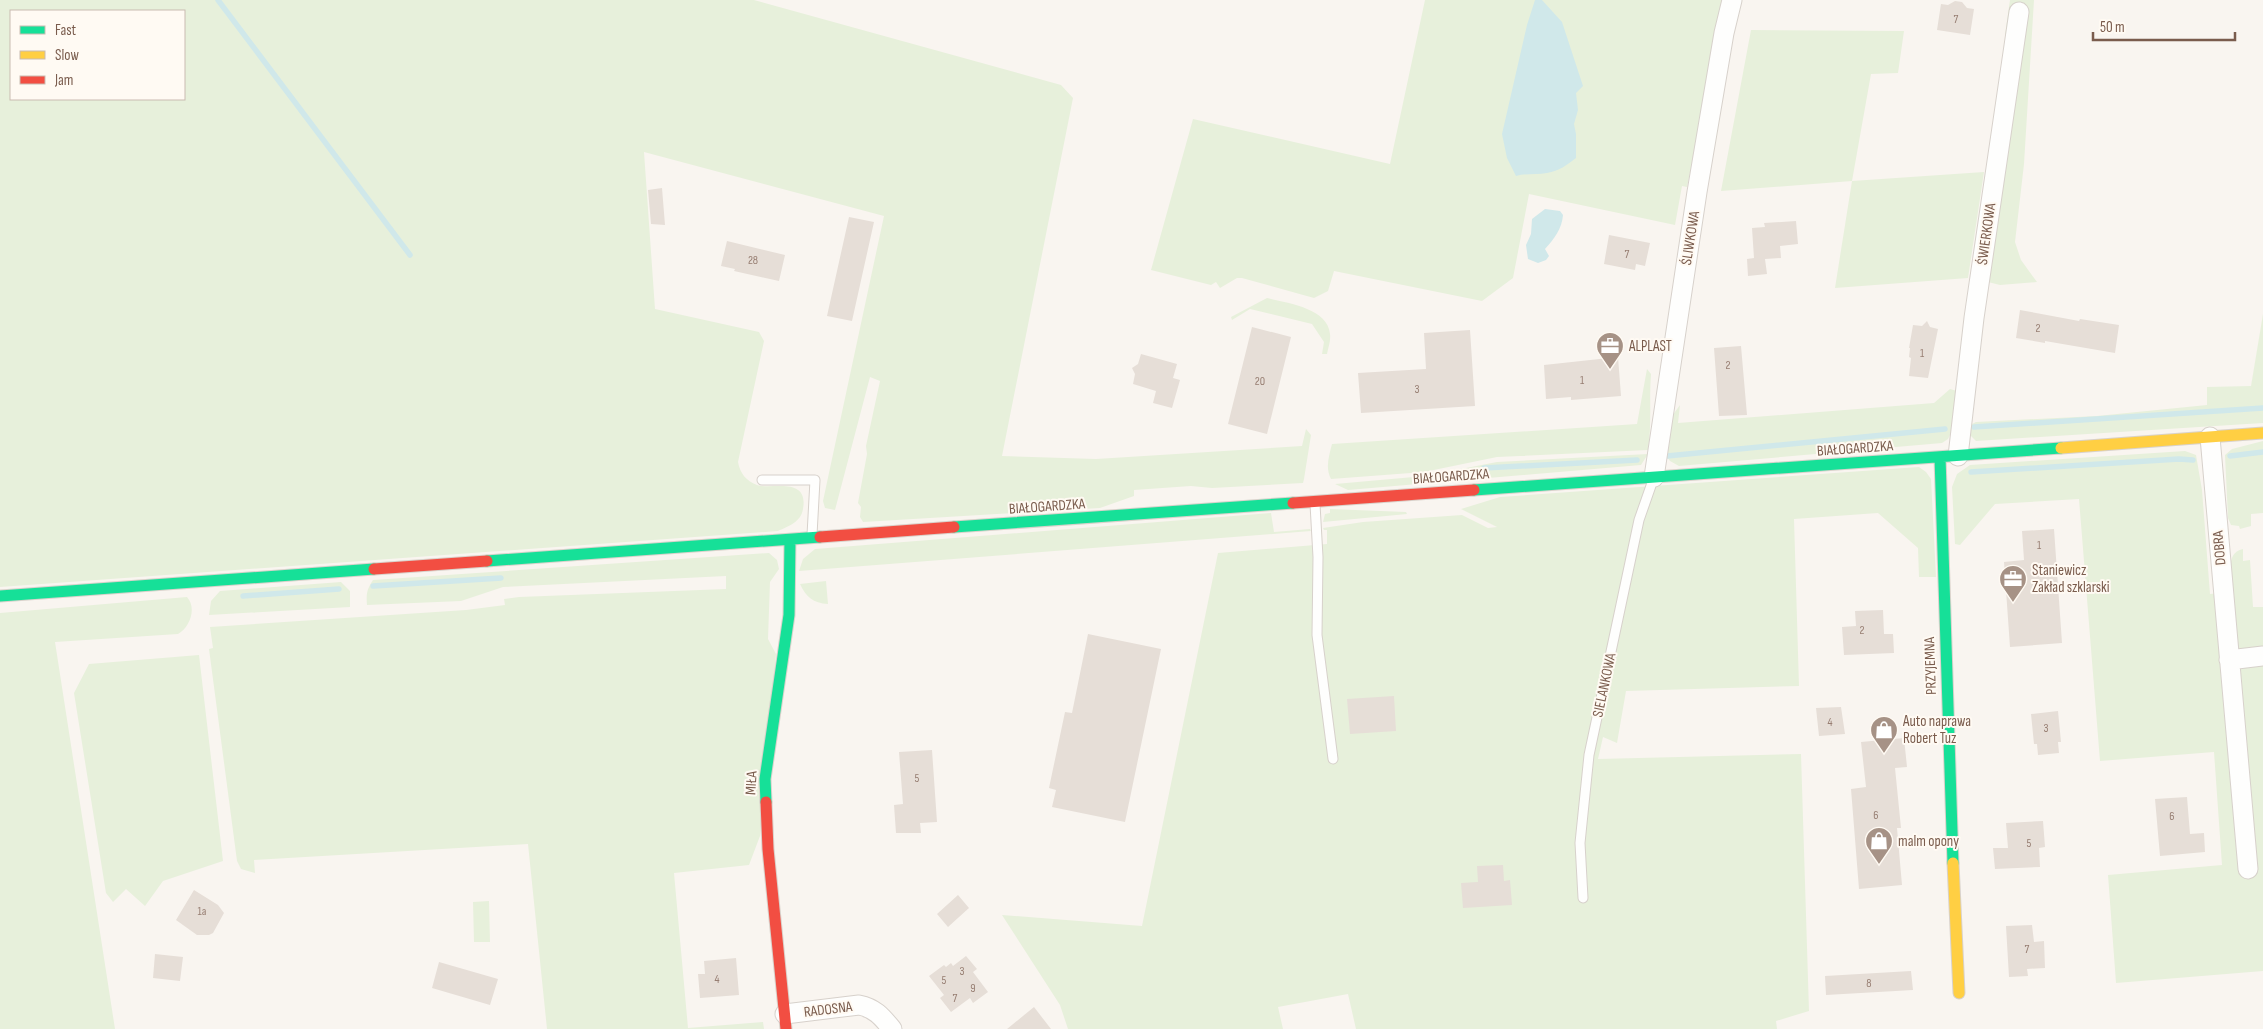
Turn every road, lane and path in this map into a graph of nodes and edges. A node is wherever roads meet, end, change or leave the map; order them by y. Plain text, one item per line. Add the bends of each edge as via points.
1 (1732, 0) edge
2 (2019, 12) dead end
3 (2263, 433) edge
4 (2210, 437) junction
5 (1949, 456) junction
6 (1654, 477) junction
7 (762, 480) dead end
8 (1315, 501) junction
9 (812, 538) junction
10 (790, 540) junction
11 (0, 596) edge
12 (2263, 656) edge
13 (2229, 660) junction
14 (1333, 759) dead end
15 (2248, 869) dead end
16 (1583, 898) dead end
17 (1959, 993) dead end
18 (786, 1022) edge
19 (892, 1029) edge

1 - 6 street, ŚLIWKOWA via 1696,201
2 - 5 street, ŚWIERKOWA via 1973,328
3 - 4 main road, BIAŁOGARDZKA
4 - 5 main road, BIAŁOGARDZKA
4 - 13 street, DOBRA
5 - 6 main road, BIAŁOGARDZKA
5 - 17 main road, PRZYJEMNA via 1940,510
6 - 8 main road, BIAŁOGARDZKA
6 - 16 lane, SIELANKOWA via 1638,520 1589,755 1580,843
7 - 9 lane via 815,480
8 - 9 main road, BIAŁOGARDZKA
8 - 14 lane via 1318,635
9 - 10 main road, BIAŁOGARDZKA
10 - 11 main road, BIAŁOGARDZKA
10 - 18 main road, MIŁA via 790,616 765,780 768,849
12 - 13 street
13 - 15 street, DOBRA
18 - 19 street, RADOSNA via 859,1005 880,1014

